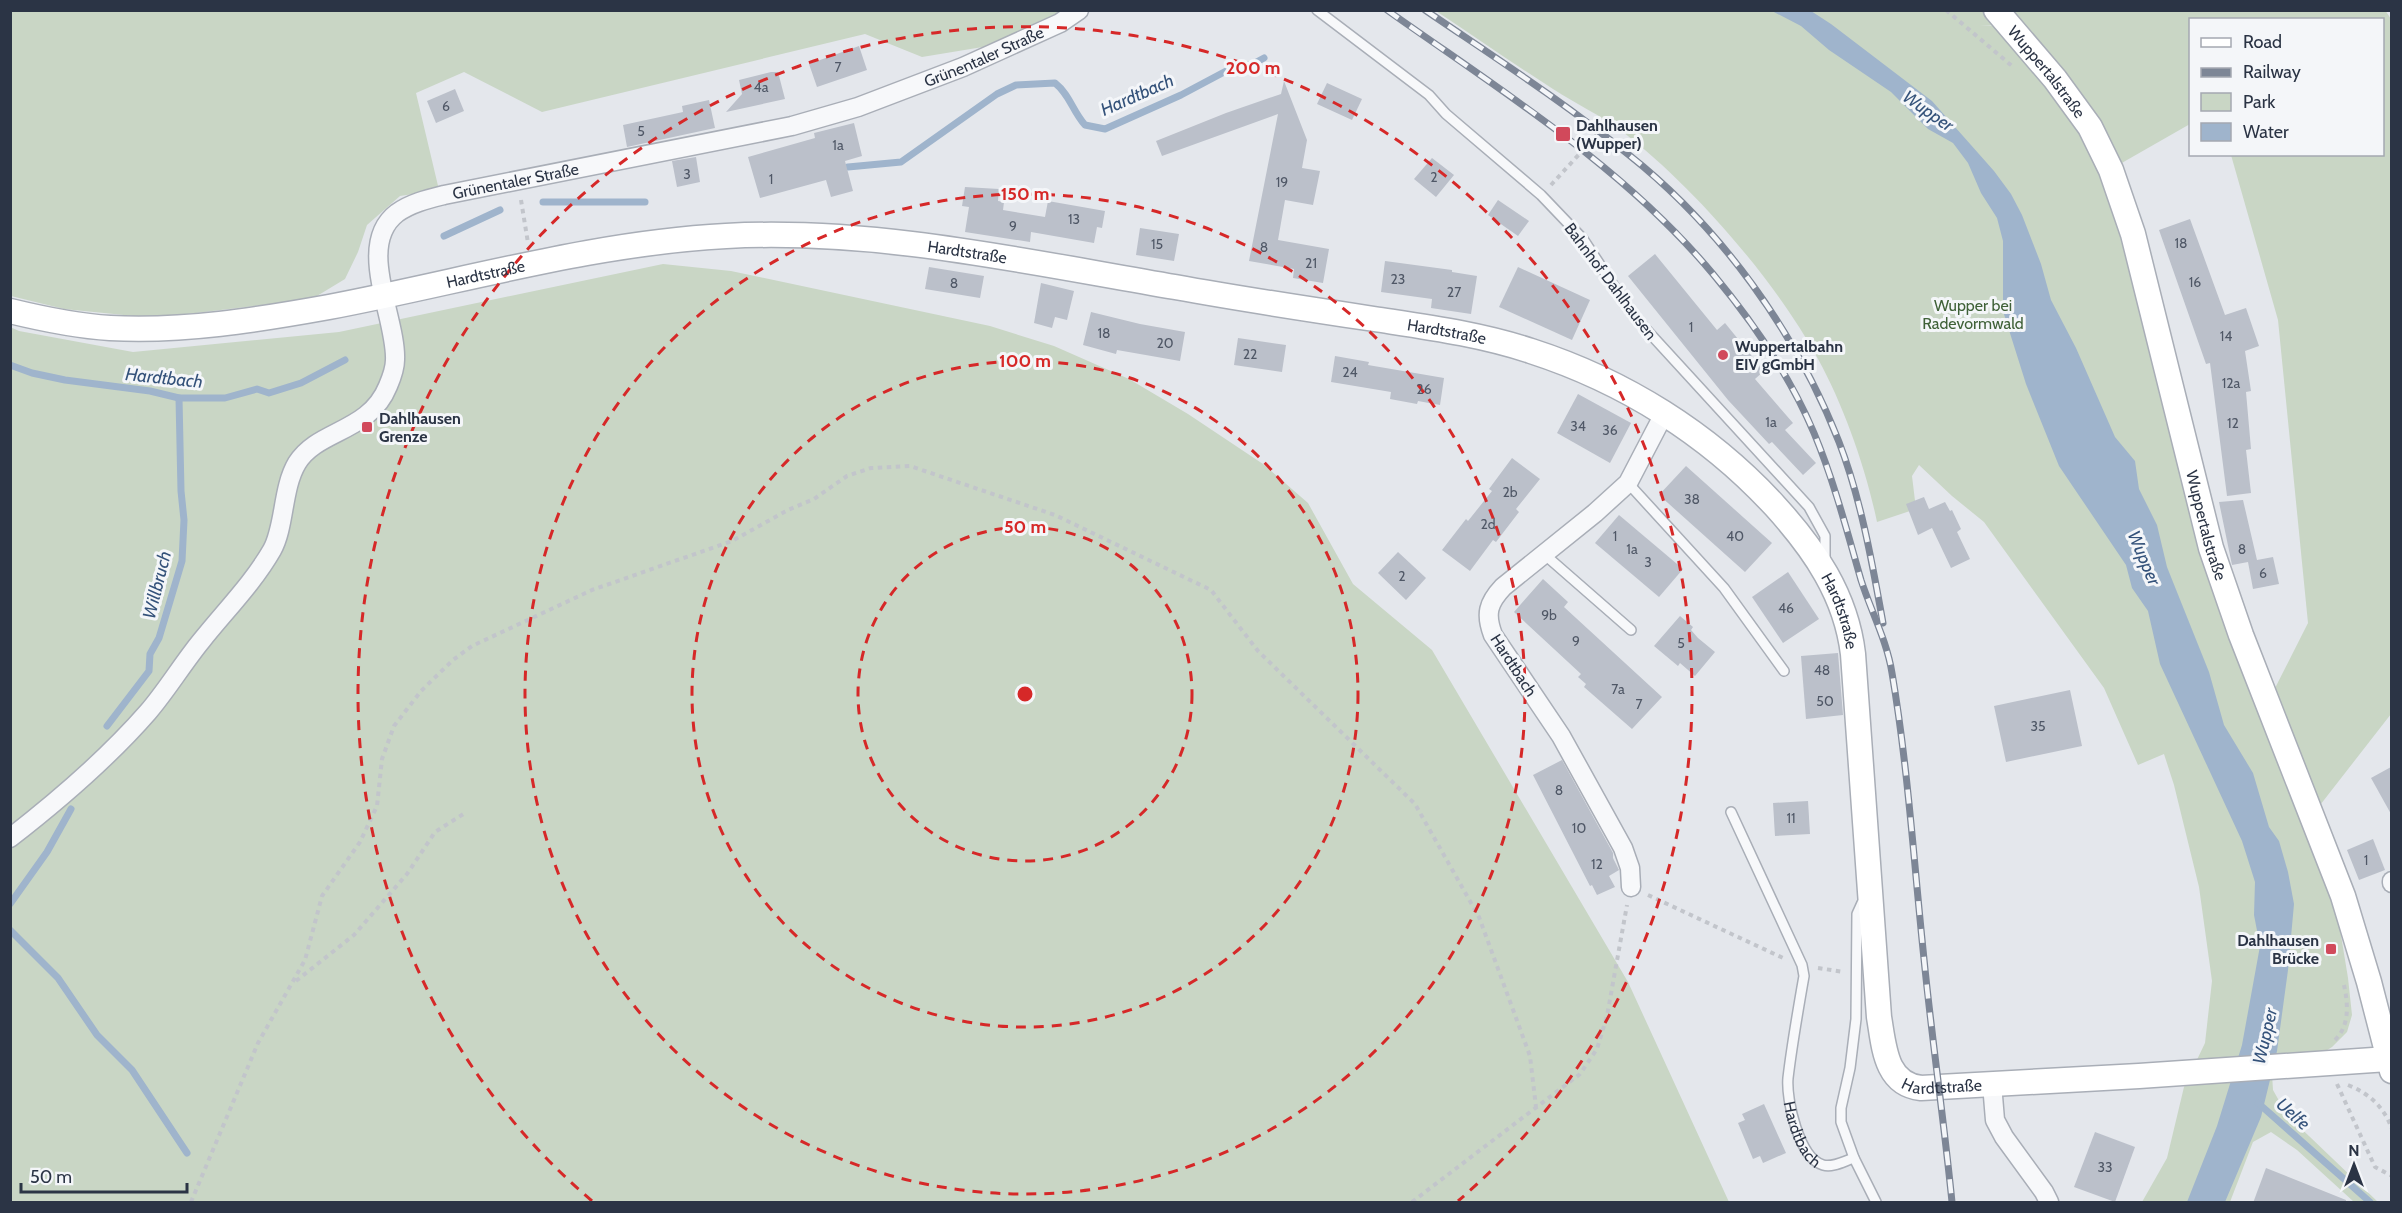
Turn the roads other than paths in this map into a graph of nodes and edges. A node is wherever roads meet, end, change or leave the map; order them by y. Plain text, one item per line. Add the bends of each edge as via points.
1 (1078, 10) edge
2 (1317, 10) edge
3 (1996, 10) edge
4 (384, 296) junction
5 (10, 311) edge
6 (1665, 412) junction
7 (1628, 483) junction
8 (1544, 554) junction
9 (1824, 568) junction
10 (1631, 630) dead end
11 (1784, 671) dead end
12 (1731, 812) dead end
13 (10, 838) edge
14 (1631, 887) road end
15 (1871, 899) junction
16 (2390, 1065) edge
17 (1992, 1084) junction
18 (1854, 1158) junction
19 (1876, 1203) edge
20 (2049, 1203) edge

1 - 4 street, Grünentaler Straße via 963,68 858,107 792,126 433,198 398,213 387,223 380,238
2 - 9 lane, Bahnhof Dahlhausen via 1429,95 1541,195 1583,239 1633,315 1809,507 1825,536
3 - 16 main road, Wuppertalstraße via 2090,127 2111,170 2133,234 2220,577 2343,896
4 - 5 main road via 256,319 156,328 107,328
4 - 6 main road, Hardtstraße via 532,264 723,236 798,235 924,246 1485,338 1587,372
4 - 13 street, Grünentaler Straße via 395,361 384,397 362,420 328,437 297,462 274,547 257,575 187,658 149,711 58,800
6 - 7 street, Hardtbach
6 - 9 main road, Hardtstraße via 1764,494
7 - 8 street, Hardtbach
7 - 11 lane via 1724,588
8 - 10 lane
8 - 14 street, Hardtbach via 1503,586 1488,610 1488,621 1561,736 1623,848
9 - 15 main road, Hardtstraße via 1851,632
12 - 18 lane, Hardtbach via 1802,965 1788,1080 1802,1143 1813,1159 1823,1165
15 - 17 main road, Hardtstraße via 1879,1017 1893,1071 1904,1083 1915,1087
15 - 18 lane, Hardtbach via 1862,903 1857,914 1856,1020 1840,1108
16 - 17 main road, Hardtstraße via 2320,1064
17 - 20 street, Hardtstraße via 1995,1120
18 - 19 lane

